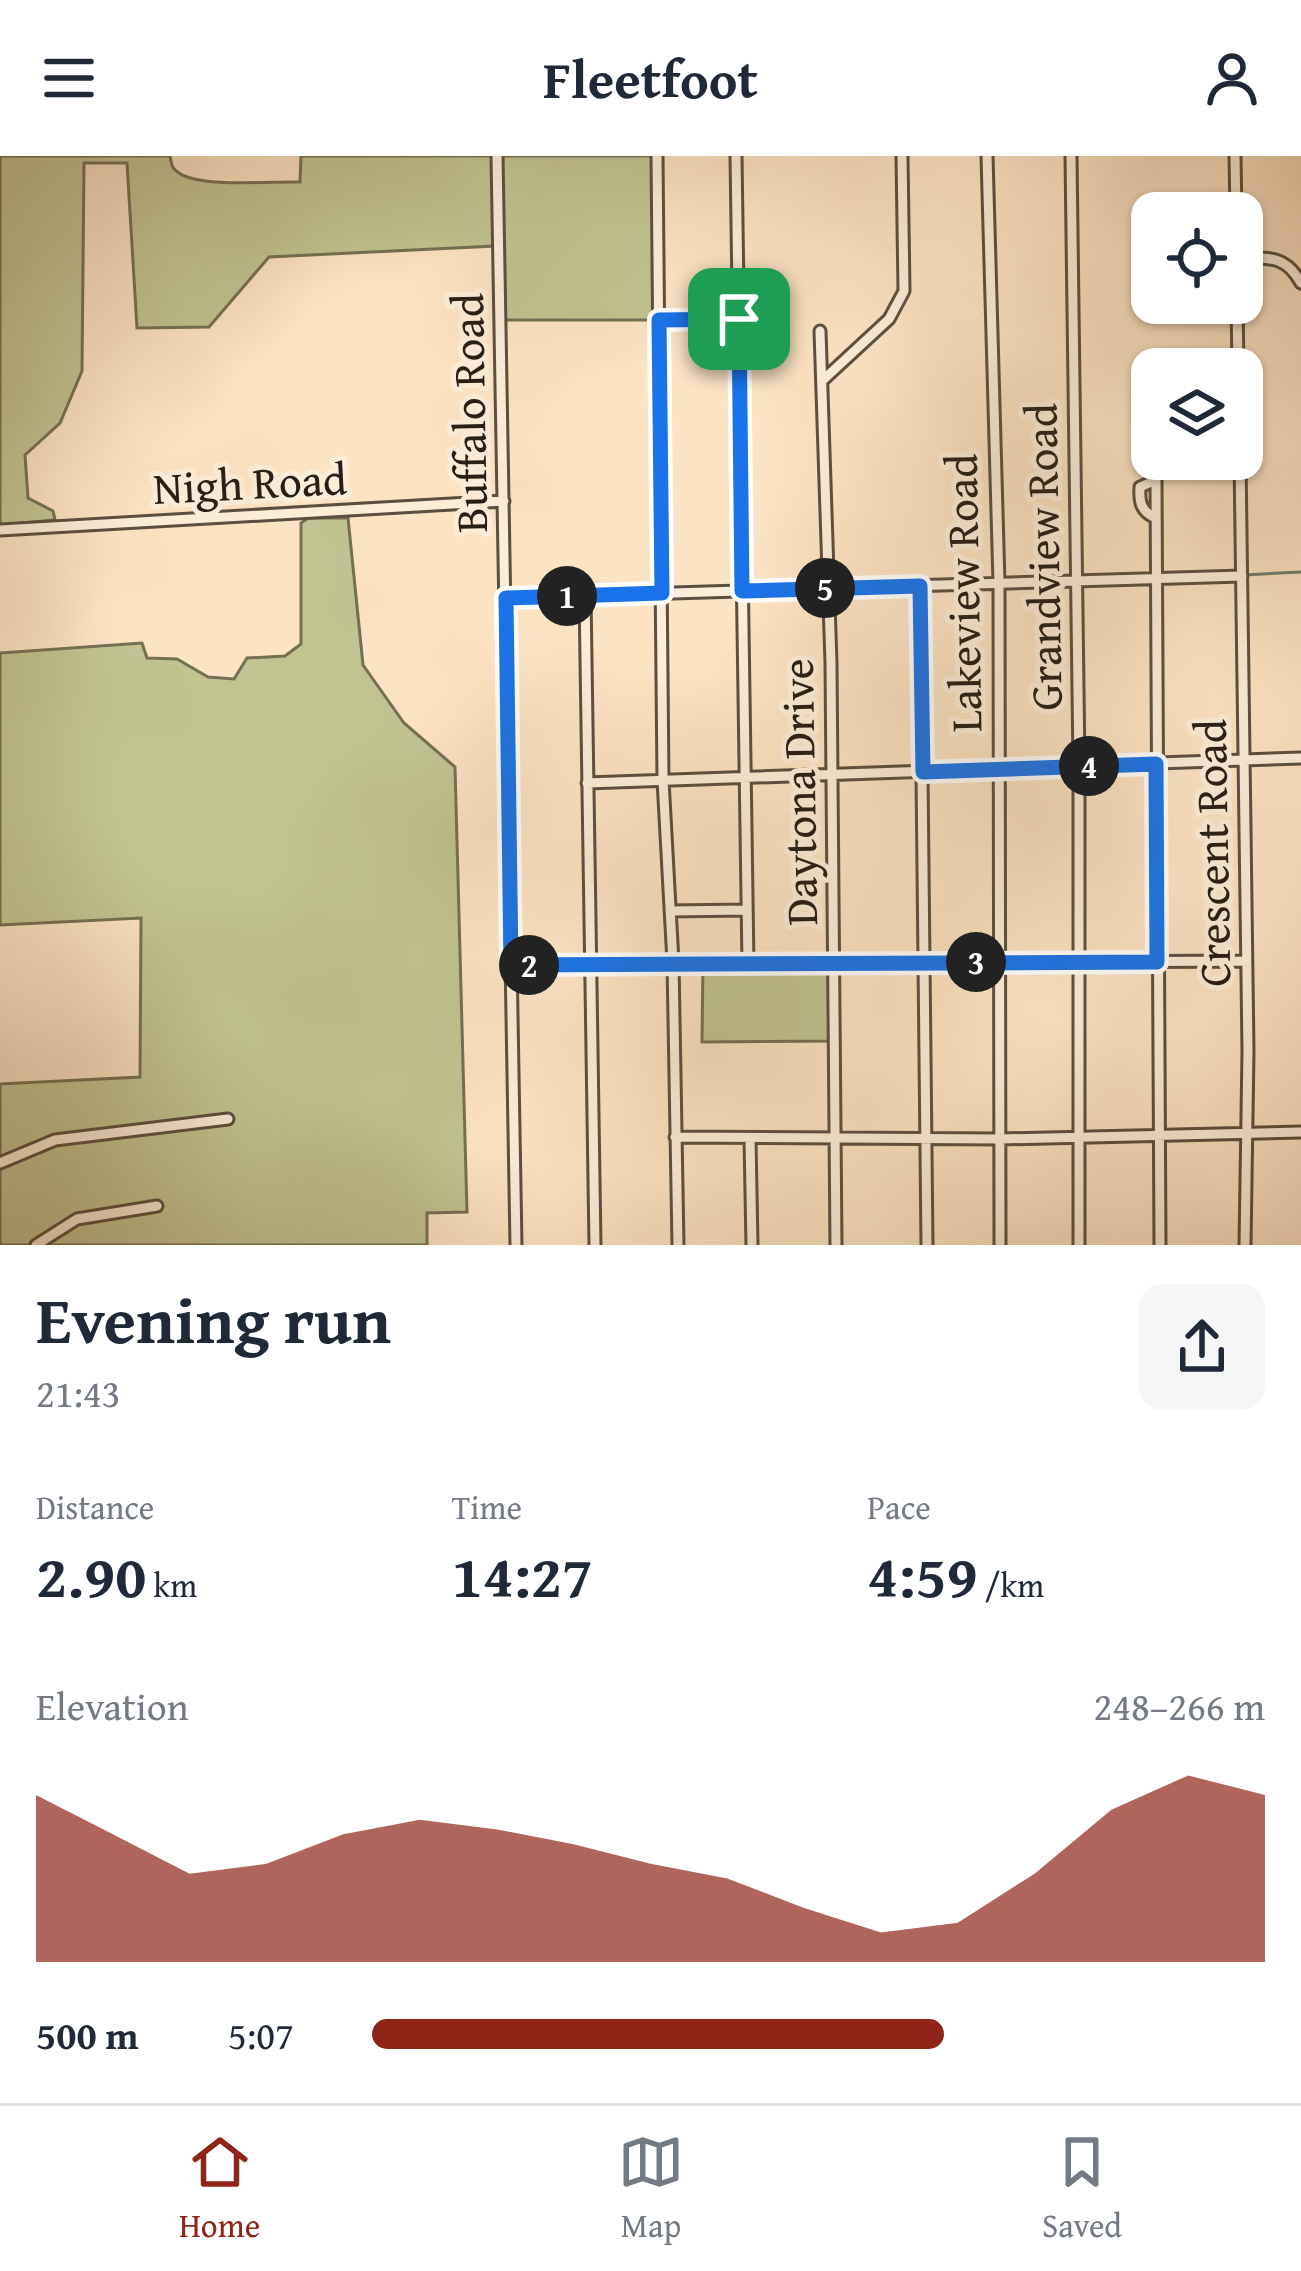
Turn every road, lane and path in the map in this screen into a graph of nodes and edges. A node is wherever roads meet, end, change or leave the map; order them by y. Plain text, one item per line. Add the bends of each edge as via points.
1 (497, 156) edge
2 (657, 156) edge
3 (736, 156) edge
4 (902, 156) edge
5 (987, 156) edge
6 (1071, 156) edge
7 (1234, 156) edge
8 (1235, 192) edge
9 (1263, 258) edge
10 (1301, 284) edge
11 (739, 319) junction
12 (767, 319) dead end
13 (659, 320) junction
14 (820, 331) dead end
15 (823, 380) junction
16 (1240, 480) edge
17 (504, 501) junction
18 (1156, 518) dead end
19 (0, 530) edge
20 (1242, 573) junction
21 (1155, 578) junction
22 (1076, 580) junction
23 (999, 583) junction
24 (920, 586) junction
25 (830, 588) junction
26 (742, 591) junction
27 (662, 593) junction
28 (584, 596) junction
29 (506, 598) junction
30 (1301, 758) edge
31 (1243, 761) junction
32 (1156, 764) junction
33 (1079, 766) junction
34 (999, 770) junction
35 (923, 772) junction
36 (830, 775) junction
37 (746, 778) junction
38 (663, 780) junction
39 (587, 783) junction
40 (670, 910) junction
41 (747, 910) junction
42 (1246, 961) junction
43 (673, 962) junction
44 (1000, 962) junction
45 (1079, 962) junction
46 (1157, 962) junction
47 (834, 963) junction
48 (925, 963) junction
49 (591, 964) junction
50 (748, 964) junction
51 (511, 965) junction
52 (228, 1119) dead end
53 (1301, 1132) edge
54 (1247, 1135) junction
55 (675, 1137) junction
56 (1160, 1137) junction
57 (1079, 1138) junction
58 (750, 1139) junction
59 (835, 1139) junction
60 (926, 1139) junction
61 (1000, 1139) junction
62 (0, 1163) edge
63 (157, 1206) dead end
64 (36, 1245) edge
65 (516, 1245) edge
66 (595, 1245) edge
67 (678, 1245) edge
68 (752, 1245) edge
69 (836, 1245) edge
70 (927, 1245) edge
71 (1000, 1245) edge
72 (1079, 1245) edge
73 (1160, 1245) edge
74 (1245, 1245) edge

1 - 17 street, Buffalo Road
2 - 13 street
3 - 11 street
4 - 15 street via 904,291 889,320
5 - 23 street, Lakeview Road
6 - 22 street, Grandview Road
7 - 8 street
9 - 10 street via 1286,262
11 - 12 street
11 - 13 street
11 - 26 street
13 - 27 street
14 - 15 street, Daytona Drive
15 - 25 street, Daytona Drive
16 - 20 street, Crescent Road
17 - 19 street, Nigh Road
17 - 29 street, Buffalo Road
18 - 21 street
20 - 21 street
20 - 31 street, Crescent Road
21 - 22 street
21 - 32 street
22 - 23 street
22 - 33 street, Grandview Road
23 - 24 street
23 - 34 street, Lakeview Road
24 - 25 street
24 - 35 street
25 - 26 street
25 - 36 street, Daytona Drive
26 - 27 street
26 - 37 street
27 - 28 street
27 - 38 street
28 - 29 street
28 - 39 street
29 - 51 street, Buffalo Road
30 - 31 street
31 - 32 street
31 - 42 street, Crescent Road
32 - 33 street
32 - 46 street
33 - 34 street
33 - 45 street, Grandview Road
34 - 35 street
34 - 44 street, Lakeview Road
35 - 36 street
35 - 48 street
36 - 37 street
36 - 47 street, Daytona Drive
37 - 38 street
37 - 41 street
38 - 39 street
38 - 40 street
39 - 49 street
40 - 41 street
40 - 43 street
41 - 50 street
42 - 46 street
42 - 54 street, Crescent Road
43 - 49 street
43 - 50 street
43 - 55 street
44 - 45 street
44 - 48 street
44 - 61 street, Lakeview Road
45 - 46 street
45 - 57 street, Grandview Road
46 - 56 street
47 - 48 street
47 - 50 street
47 - 59 street, Daytona Drive
48 - 60 street
49 - 51 street
49 - 66 street
51 - 65 street, Buffalo Road
52 - 62 street via 55,1140
53 - 54 street
54 - 56 street
54 - 74 street, Crescent Road
55 - 58 street
55 - 67 street
56 - 57 street
56 - 73 street
57 - 61 street
57 - 72 street, Grandview Road
58 - 59 street
58 - 68 street
59 - 60 street
59 - 69 street, Daytona Drive
60 - 61 street
60 - 70 street
61 - 71 street, Lakeview Road
63 - 64 street via 77,1220

